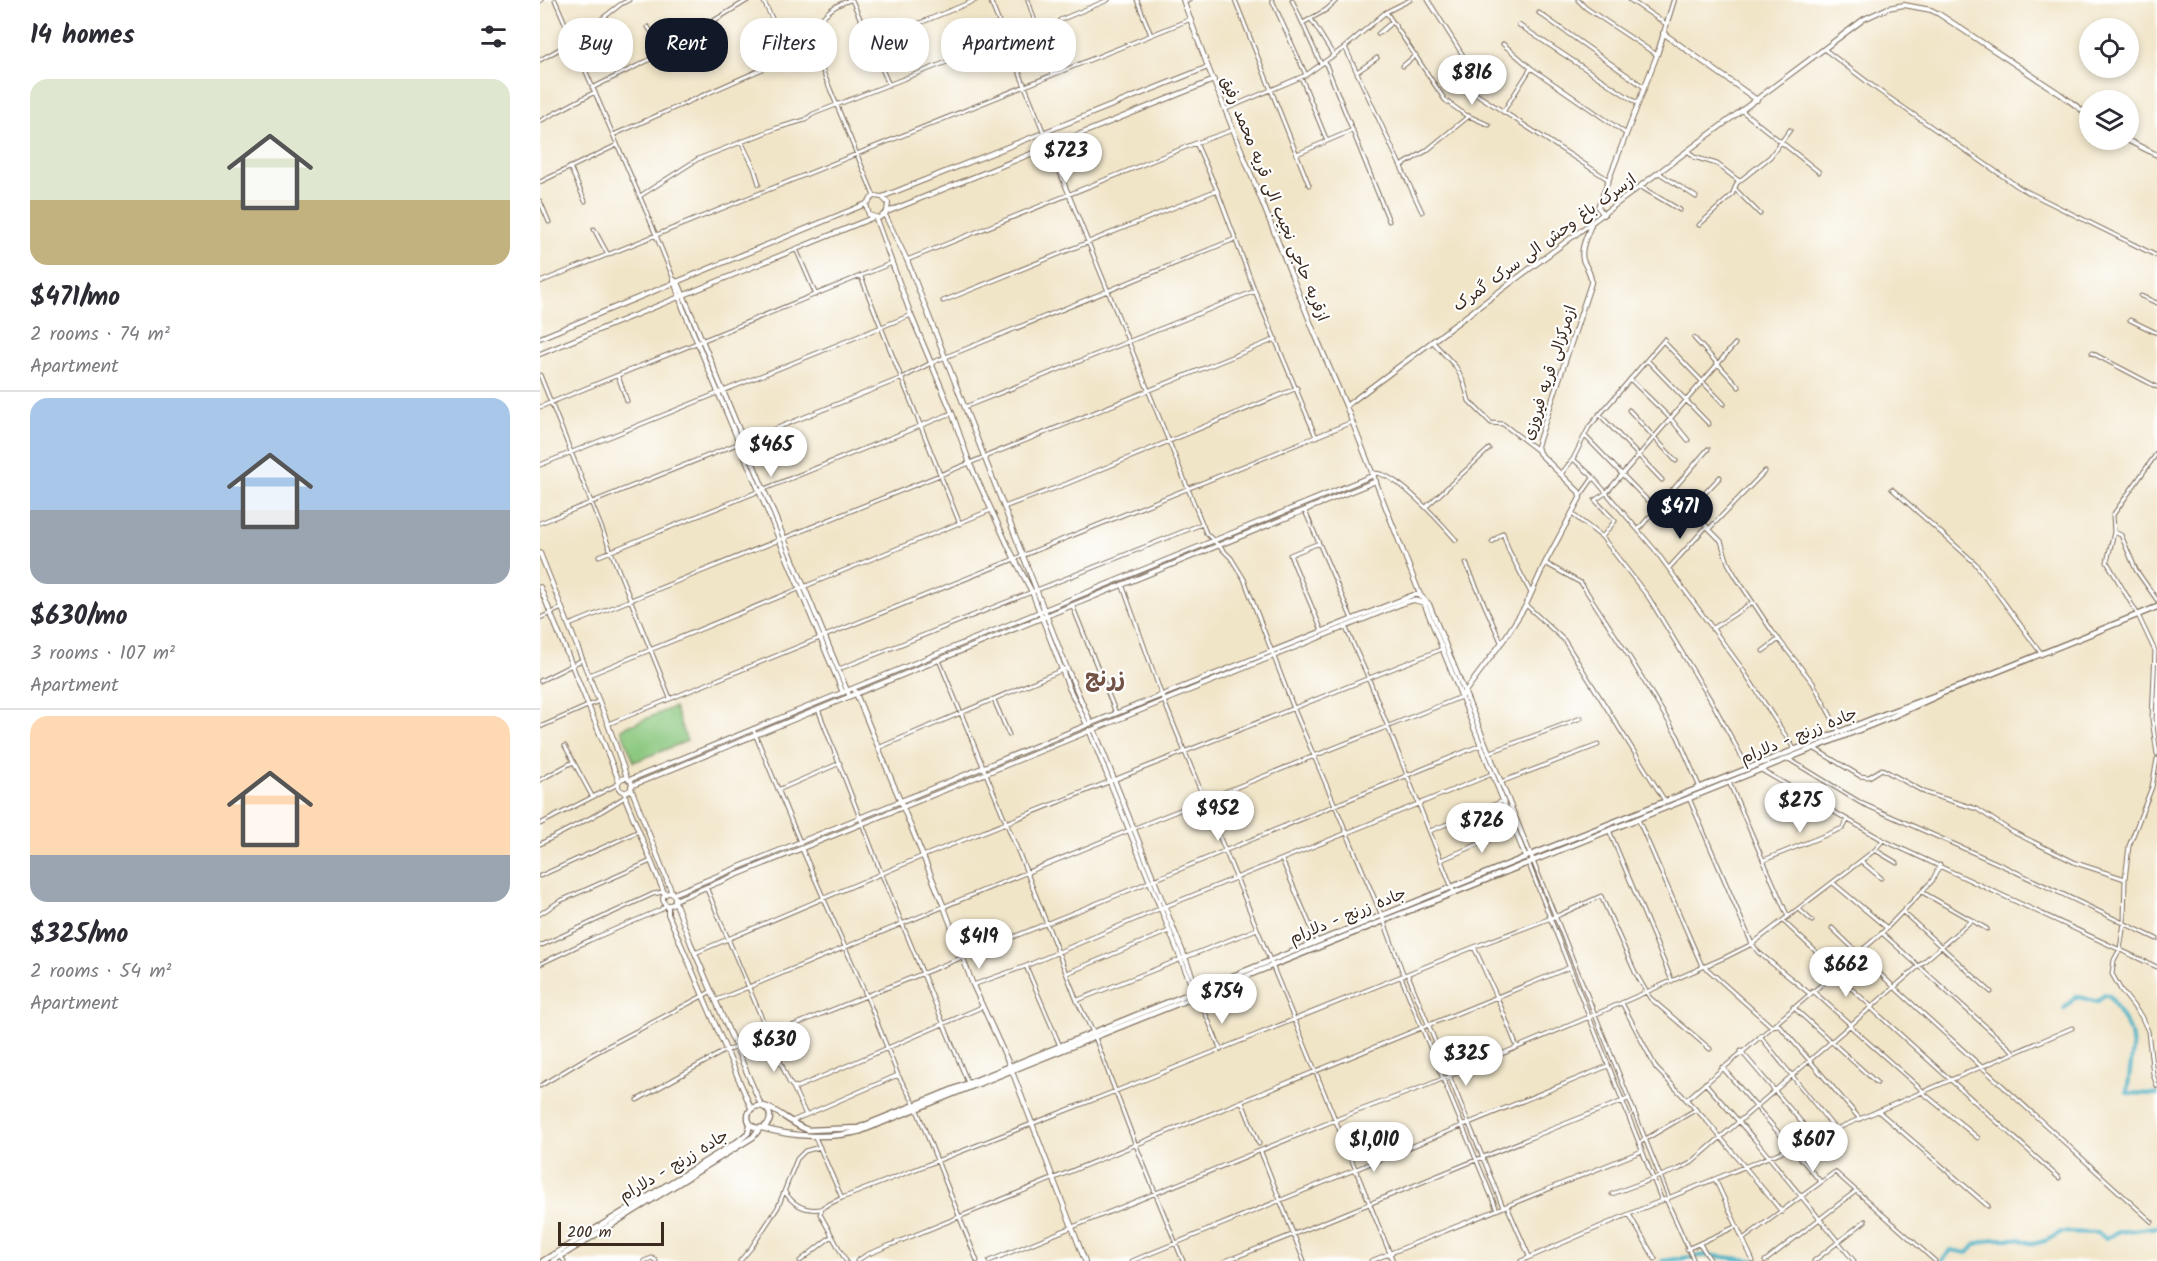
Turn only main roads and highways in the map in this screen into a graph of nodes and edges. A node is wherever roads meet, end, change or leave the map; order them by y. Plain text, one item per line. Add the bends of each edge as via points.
1 (1674, 0) edge
2 (1183, 1) edge
3 (1663, 33) junction
4 (1208, 67) junction
5 (1214, 80) junction
6 (1757, 100) junction
7 (2079, 108) edge
8 (2139, 146) edge
9 (2157, 155) edge
10 (882, 197) junction
11 (866, 204) junction
12 (886, 214) junction
13 (1604, 215) junction
14 (874, 218) junction
15 (1591, 225) junction
16 (675, 282) junction
17 (682, 297) junction
18 (540, 338) edge
19 (540, 354) edge
20 (1346, 406) junction
21 (1373, 474) junction
22 (1376, 481) junction
23 (540, 553) edge
24 (540, 587) edge
25 (1420, 595) junction
26 (1421, 602) junction
27 (2157, 607) edge
28 (1042, 610) junction
29 (1047, 615) junction
30 (1041, 617) junction
31 (1344, 625) junction
32 (823, 638) junction
33 (1274, 653) junction
34 (1064, 669) junction
35 (854, 687) junction
36 (844, 691) junction
37 (1464, 692) junction
38 (856, 693) junction
39 (1941, 694) junction
40 (847, 696) junction
41 (1461, 697) junction
42 (1163, 698) junction
43 (1089, 724) junction
44 (1092, 730) junction
45 (628, 779) junction
46 (618, 782) junction
47 (631, 787) junction
48 (625, 794) junction
49 (900, 801) junction
50 (903, 807) junction
51 (801, 845) junction
52 (1529, 859) junction
53 (724, 877) junction
54 (664, 893) junction
55 (674, 897) junction
56 (667, 905) junction
57 (1383, 919) junction
58 (1197, 993) junction
59 (1094, 1035) junction
60 (1011, 1069) junction
61 (763, 1106) junction
62 (916, 1107) junction
63 (751, 1108) junction
64 (750, 1125) junction
65 (761, 1128) junction
66 (561, 1256) edge
67 (543, 1261) edge
68 (553, 1261) edge
69 (1085, 1261) edge

1 - 3 main road
2 - 4 main road, ازقریه حاجی نجیب الی قریه محمد رفیق
3 - 6 main road
3 - 13 main road via 1598,207
4 - 5 main road, ازقریه حاجی نجیب الی قریه محمد رفیق
4 - 10 main road
5 - 12 main road
5 - 20 main road, ازقریه حاجی نجیب الی قریه محمد رفیق
6 - 7 main road, ازسرک باغ وحش الی سرک گمرک via 1864,19 1904,5 1931,10
6 - 13 main road, ازسرک باغ وحش الی سرک گمرک
8 - 9 main road
10 - 11 main road via 874,196
10 - 12 main road via 888,203
11 - 14 main road via 867,212
11 - 16 main road
12 - 14 main road
12 - 28 main road via 1038,590
13 - 15 main road, ازسرک باغ وحش الی سرک گمرک
14 - 17 main road
14 - 28 main road via 970,464
15 - 20 main road, ازسرک باغ وحش الی سرک گمرک
15 - 37 main road, ازمرکزالی قریه فیروزی via 1582,250 1592,283 1537,450 1581,495 1526,605
16 - 17 main road
16 - 18 main road
17 - 19 main road
17 - 32 main road
20 - 21 main road, ازقریه حاجی نجیب الی قریه محمد رفیق
21 - 22 main road, ازقریه حاجی نجیب الی قریه محمد رفیق
21 - 28 main road
22 - 25 main road, ازقریه حاجی نجیب الی قریه محمد رفیق
22 - 29 main road
23 - 45 main road
24 - 46 main road
25 - 26 main road
25 - 31 main road via 1403,598
25 - 37 main road via 1429,604
26 - 31 main road via 1406,602
26 - 41 main road
27 - 39 highway, جاده زرنج - دلارام
28 - 29 main road
28 - 30 main road
28 - 35 main road
29 - 30 main road
29 - 34 main road
30 - 34 main road
30 - 38 main road
31 - 33 main road
31 - 33 main road
32 - 36 main road
32 - 36 main road
33 - 42 main road
34 - 43 main road
35 - 36 main road
35 - 38 main road
36 - 40 main road
36 - 45 main road
37 - 41 main road
37 - 52 main road
38 - 40 main road
38 - 49 main road
39 - 52 highway, جاده زرنج - دلارام
39 - 52 highway, جاده زرنج - دلارام via 1760,770
40 - 47 main road
41 - 52 main road
42 - 43 main road
42 - 44 main road
43 - 44 main road
43 - 49 main road
44 - 50 main road
44 - 58 main road
45 - 46 main road
45 - 47 main road
46 - 48 main road
47 - 48 main road
47 - 55 main road
48 - 54 main road
49 - 50 main road
49 - 51 main road
50 - 51 main road
50 - 60 main road via 982,1007
51 - 53 main road
52 - 57 highway, جاده زرنج - دلارام
53 - 55 main road
53 - 55 main road
54 - 55 main road
54 - 56 main road
55 - 56 main road
55 - 61 main road
56 - 63 main road
57 - 58 highway, جاده زرنج - دلارام via 1274,966
57 - 58 highway, جاده زرنج - دلارام via 1317,941
58 - 59 highway, جاده زرنج - دلارام
59 - 60 highway, جاده زرنج - دلارام
59 - 60 highway, جاده زرنج - دلارام
60 - 62 highway, جاده زرنج - دلارام
60 - 62 highway, جاده زرنج - دلارام
60 - 69 main road
61 - 62 highway, جاده زرنج - دلارام via 808,1130 858,1128
61 - 63 highway
61 - 65 highway via 770,1118
62 - 65 highway, جاده زرنج - دلارام via 844,1135
63 - 64 highway via 747,1118
64 - 65 highway
64 - 66 highway, جاده زرنج - دلارام via 748,1133 737,1142
65 - 66 highway, جاده زرنج - دلارام via 753,1137
66 - 67 highway, جاده زرنج - دلارام
66 - 68 highway, جاده زرنج - دلارام

